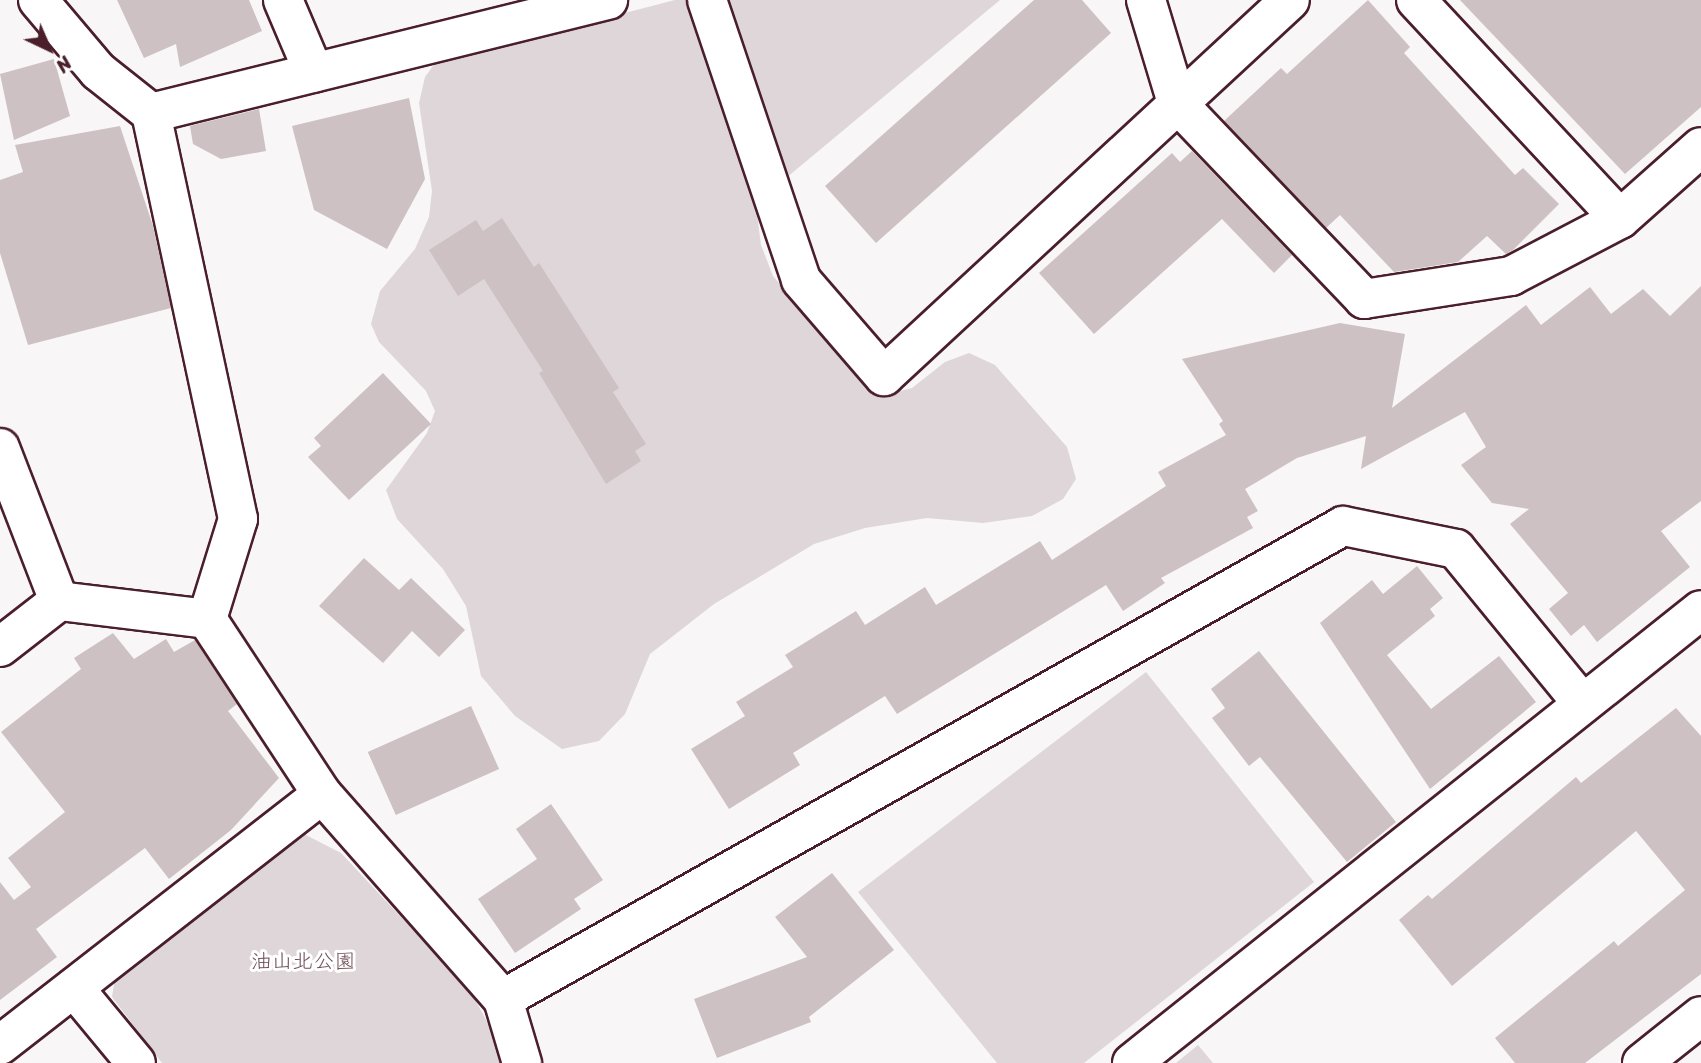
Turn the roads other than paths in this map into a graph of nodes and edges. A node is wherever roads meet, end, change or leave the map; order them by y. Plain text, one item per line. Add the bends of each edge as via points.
1 (37, 0) edge
2 (283, 0) edge
3 (608, 0) edge
4 (708, 0) edge
5 (1146, 0) edge
6 (1290, 0) edge
7 (1416, 0) edge
8 (314, 73) junction
9 (1177, 103) junction
10 (151, 113) junction
11 (1701, 148) edge
12 (1620, 219) junction
13 (0, 448) edge
14 (59, 601) junction
15 (1701, 610) edge
16 (207, 619) junction
17 (0, 647) edge
18 (1583, 704) junction
19 (322, 794) junction
20 (74, 988) junction
21 (503, 999) junction
22 (1701, 1016) edge
23 (0, 1045) edge
24 (136, 1063) edge
25 (522, 1063) edge
26 (1132, 1063) edge
27 (1642, 1063) edge

1 - 10 street via 98,71
2 - 8 street
3 - 8 street
4 - 9 street via 801,280 884,376
5 - 9 street
6 - 9 street
7 - 12 street
8 - 10 street
9 - 12 street via 1364,299 1511,276
10 - 16 street via 238,519
11 - 12 street
13 - 14 street
14 - 16 street
14 - 17 street
15 - 18 street
16 - 19 street
18 - 21 street via 1456,549 1343,526
18 - 26 street
19 - 20 street
19 - 21 street
20 - 23 street
20 - 24 street
21 - 25 street
22 - 27 street

